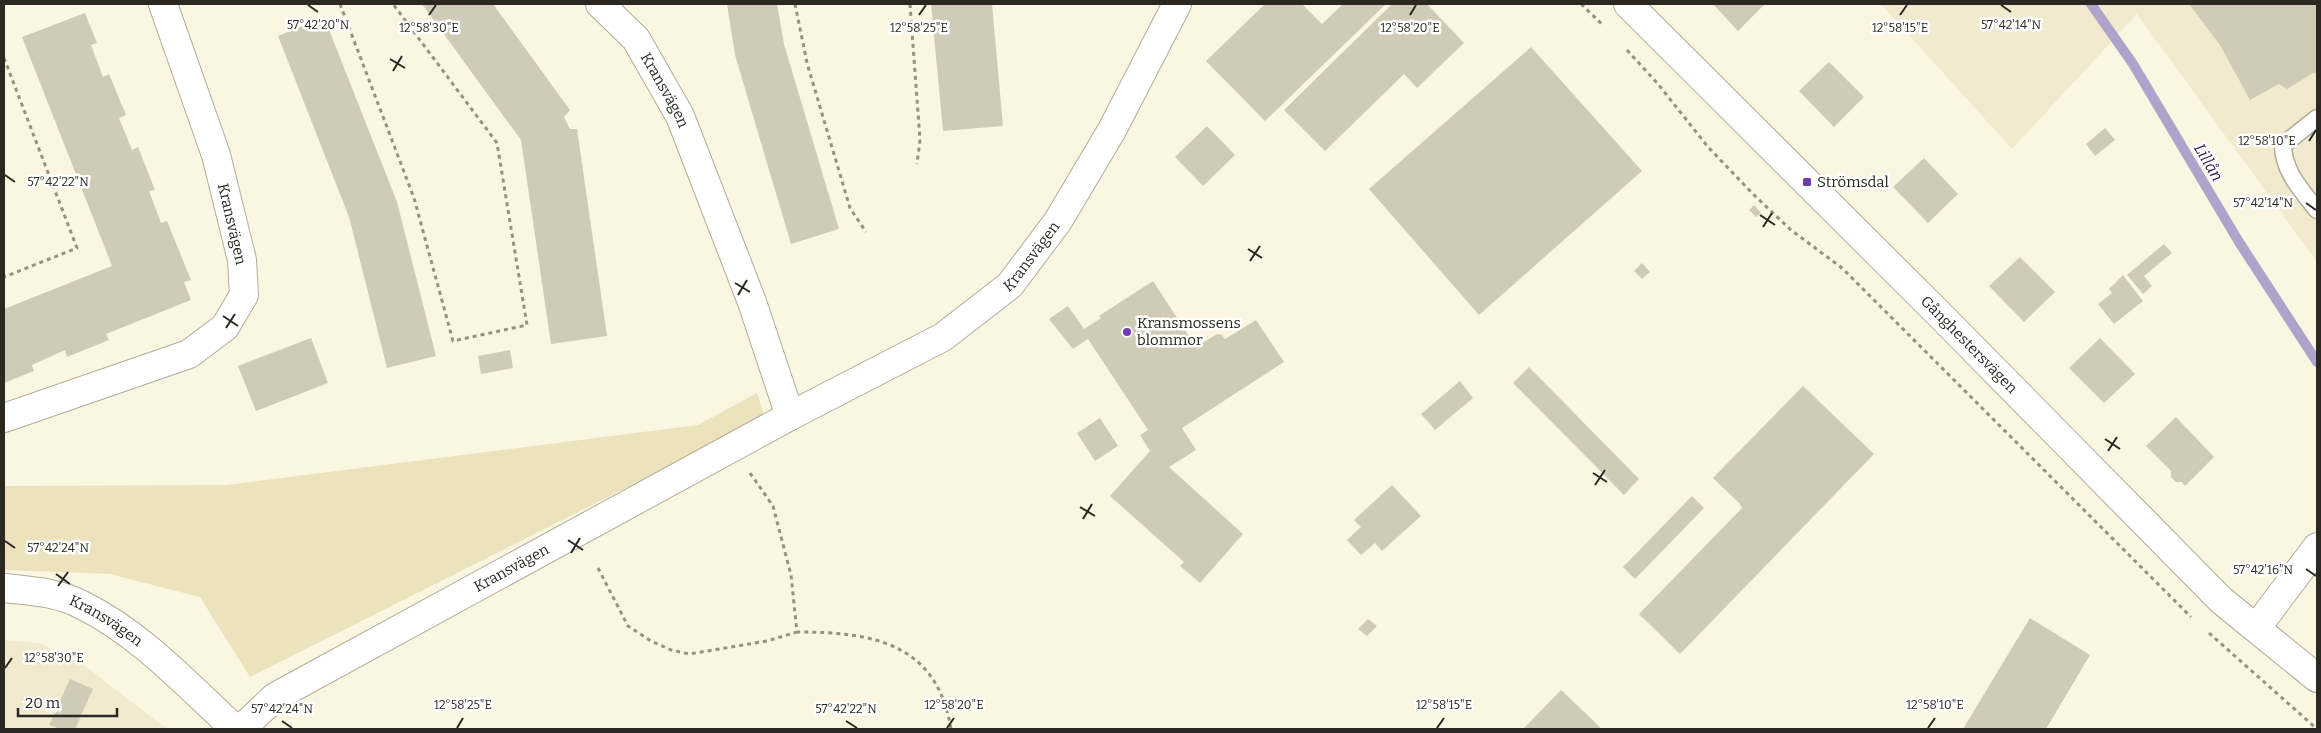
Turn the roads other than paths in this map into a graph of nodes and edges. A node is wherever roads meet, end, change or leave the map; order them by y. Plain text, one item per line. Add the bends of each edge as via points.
1 (163, 4) edge
2 (600, 4) edge
3 (1178, 4) edge
4 (1628, 4) edge
5 (2317, 118) edge
6 (2317, 210) edge
7 (790, 416) junction
8 (4, 418) edge
9 (2317, 547) edge
10 (4, 588) edge
11 (2257, 627) junction
12 (2317, 678) edge
13 (235, 729) edge
14 (241, 729) edge

1 - 8 street, Kransvägen via 216,155 242,260 244,295 225,327 188,354
2 - 7 street, Kransvägen via 636,39 680,116 752,302
3 - 7 street, Kransvägen via 1112,130 1068,205 1010,285 943,338
4 - 11 street, Gånghestersvägen via 2222,600
5 - 6 lane via 2283,146 2283,159 2295,182
7 - 14 street, Kransvägen via 275,697
9 - 11 street
10 - 13 street, Kransvägen via 45,592 81,604 138,640
11 - 12 street, Gånghestersvägen

